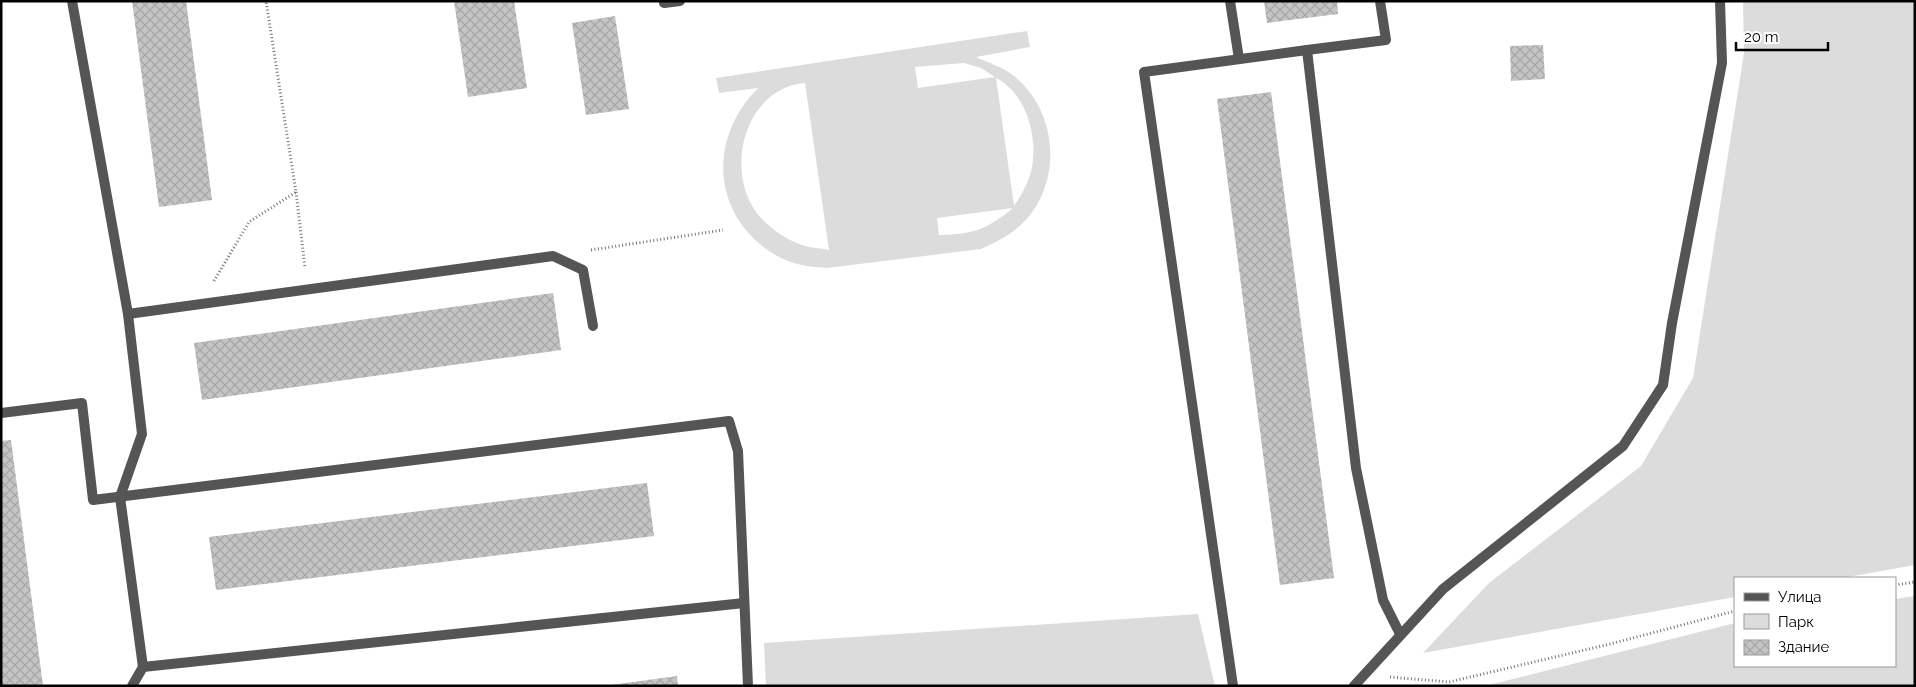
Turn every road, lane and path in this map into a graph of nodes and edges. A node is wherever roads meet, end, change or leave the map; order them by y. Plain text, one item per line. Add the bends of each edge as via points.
1 (72, 1) edge
2 (266, 1) edge
3 (664, 1) edge
4 (680, 1) edge
5 (1230, 1) edge
6 (1380, 1) edge
7 (1720, 1) edge
8 (1307, 50) junction
9 (1239, 60) junction
10 (296, 192) junction
11 (723, 230) dead end
12 (554, 256) junction
13 (308, 289) junction
14 (200, 304) junction
15 (128, 314) junction
16 (593, 326) dead end
17 (1, 413) edge
18 (120, 497) junction
19 (1915, 582) edge
20 (1896, 585) edge
21 (744, 603) junction
22 (1734, 611) edge
23 (1400, 634) junction
24 (143, 667) junction
25 (1362, 675) junction
26 (132, 686) edge
27 (748, 686) edge
28 (1233, 686) edge
29 (1354, 686) edge

1 - 15 street
2 - 10 path
3 - 4 street
5 - 9 street
6 - 8 street via 1386,40
7 - 23 street via 1722,62 1663,385 1623,446 1443,589
8 - 9 street
8 - 23 street via 1356,468 1383,600
9 - 28 street via 1144,72
10 - 13 path
10 - 14 path via 249,222
11 - 12 path
12 - 13 street
12 - 16 street via 583,270
13 - 14 street
14 - 15 street
15 - 18 street via 142,434
17 - 18 street via 82,403 93,500
18 - 21 street via 729,421 738,451
18 - 24 street
19 - 20 path
21 - 24 street
21 - 27 street
22 - 25 path via 1449,682
23 - 25 street
24 - 26 street
25 - 29 street

